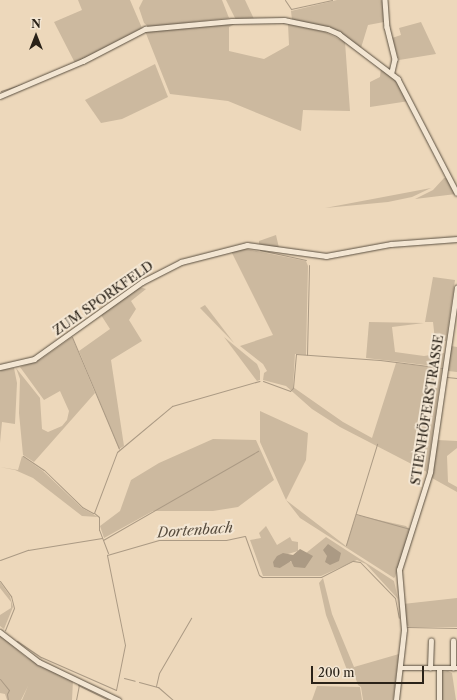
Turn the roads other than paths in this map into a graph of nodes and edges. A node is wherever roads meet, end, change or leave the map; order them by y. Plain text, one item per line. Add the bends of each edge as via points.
1 (384, 0) edge
2 (392, 72) junction
3 (0, 96) edge
4 (457, 193) edge
5 (457, 239) edge
6 (457, 288) edge
7 (0, 367) edge
8 (0, 632) edge
9 (431, 641) dead end
10 (453, 641) dead end
11 (400, 668) junction
12 (430, 668) junction
13 (455, 668) edge
14 (439, 669) junction
15 (118, 700) edge
16 (396, 700) edge
17 (438, 700) edge

1 - 2 street via 395,59
2 - 3 street via 328,29 284,20 232,21 142,30 83,61
2 - 4 street via 404,88
5 - 7 street, ZUM SPORKFELD via 384,246 326,256 247,245 188,260 142,282 34,359
6 - 11 street, STIENHÖFERSTRASSE via 430,472 399,570 404,630
8 - 15 street via 39,662
9 - 12 street
10 - 13 street
11 - 12 street
11 - 16 street, STIENHÖFERSTRASSE
12 - 14 street
13 - 14 street
14 - 17 street

